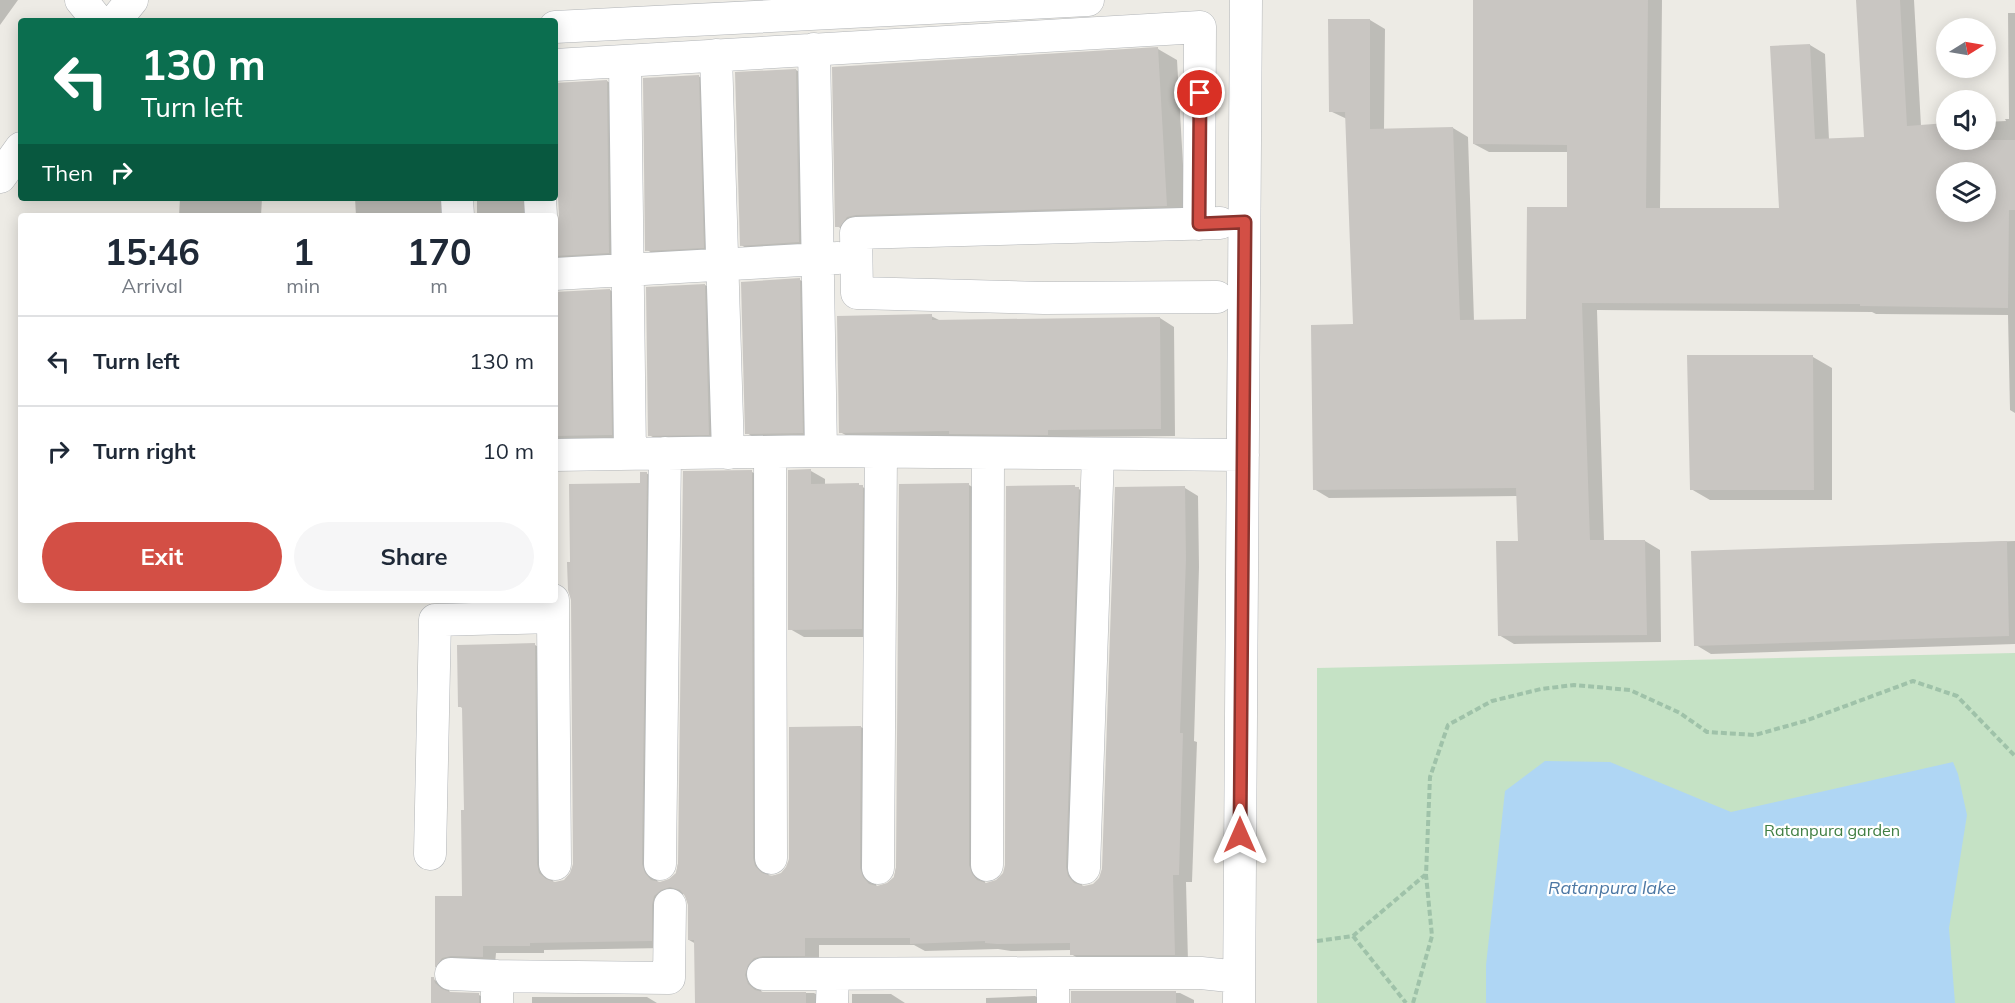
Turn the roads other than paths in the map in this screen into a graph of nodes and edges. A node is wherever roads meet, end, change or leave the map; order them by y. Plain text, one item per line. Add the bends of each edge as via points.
1 (81, 0) edge
2 (132, 0) edge
3 (1088, 0) edge
4 (1246, 0) edge
5 (96, 18) edge
6 (117, 18) edge
7 (558, 27) edge
8 (814, 49) junction
9 (716, 55) junction
10 (625, 61) junction
11 (558, 65) edge
12 (18, 152) edge
13 (0, 177) edge
14 (1245, 222) junction
15 (1199, 224) junction
16 (856, 257) junction
17 (818, 259) junction
18 (722, 264) junction
19 (628, 270) junction
20 (558, 274) edge
21 (1217, 297) dead end
22 (821, 451) junction
23 (770, 452) junction
24 (881, 452) junction
25 (665, 453) junction
26 (728, 453) junction
27 (988, 453) junction
28 (630, 454) junction
29 (1098, 454) junction
30 (558, 455) edge
31 (1243, 456) junction
32 (553, 609) edge
33 (430, 854) dead end
34 (771, 858) dead end
35 (555, 864) dead end
36 (660, 864) dead end
37 (987, 865) dead end
38 (878, 868) dead end
39 (1084, 868) dead end
40 (670, 905) dead end
41 (452, 974) dead end
42 (763, 974) dead end
43 (1053, 988) edge
44 (497, 989) edge
45 (833, 989) edge
46 (1239, 990) edge
47 (669, 991) edge

1 - 5 street
2 - 6 street
3 - 7 street
4 - 14 street
8 - 9 street
8 - 15 street via 1200,27
8 - 17 street
9 - 10 street
9 - 18 street
10 - 11 street
10 - 19 street
12 - 13 street
14 - 15 street
14 - 31 street
15 - 16 street via 856,233
16 - 17 street
16 - 21 street via 857,293
17 - 18 street
17 - 22 street
18 - 19 street
18 - 26 street
19 - 20 street
19 - 28 street
22 - 23 street
22 - 24 street
23 - 26 street
23 - 34 street
24 - 27 street
24 - 38 street
25 - 26 street
25 - 28 street
25 - 36 street
27 - 29 street
27 - 37 street
28 - 30 street
29 - 31 street
29 - 39 street
31 - 46 street
32 - 33 street via 435,620
32 - 35 street
40 - 47 street
41 - 44 street
42 - 45 street
43 - 45 street
43 - 46 street via 1201,974
44 - 47 street

